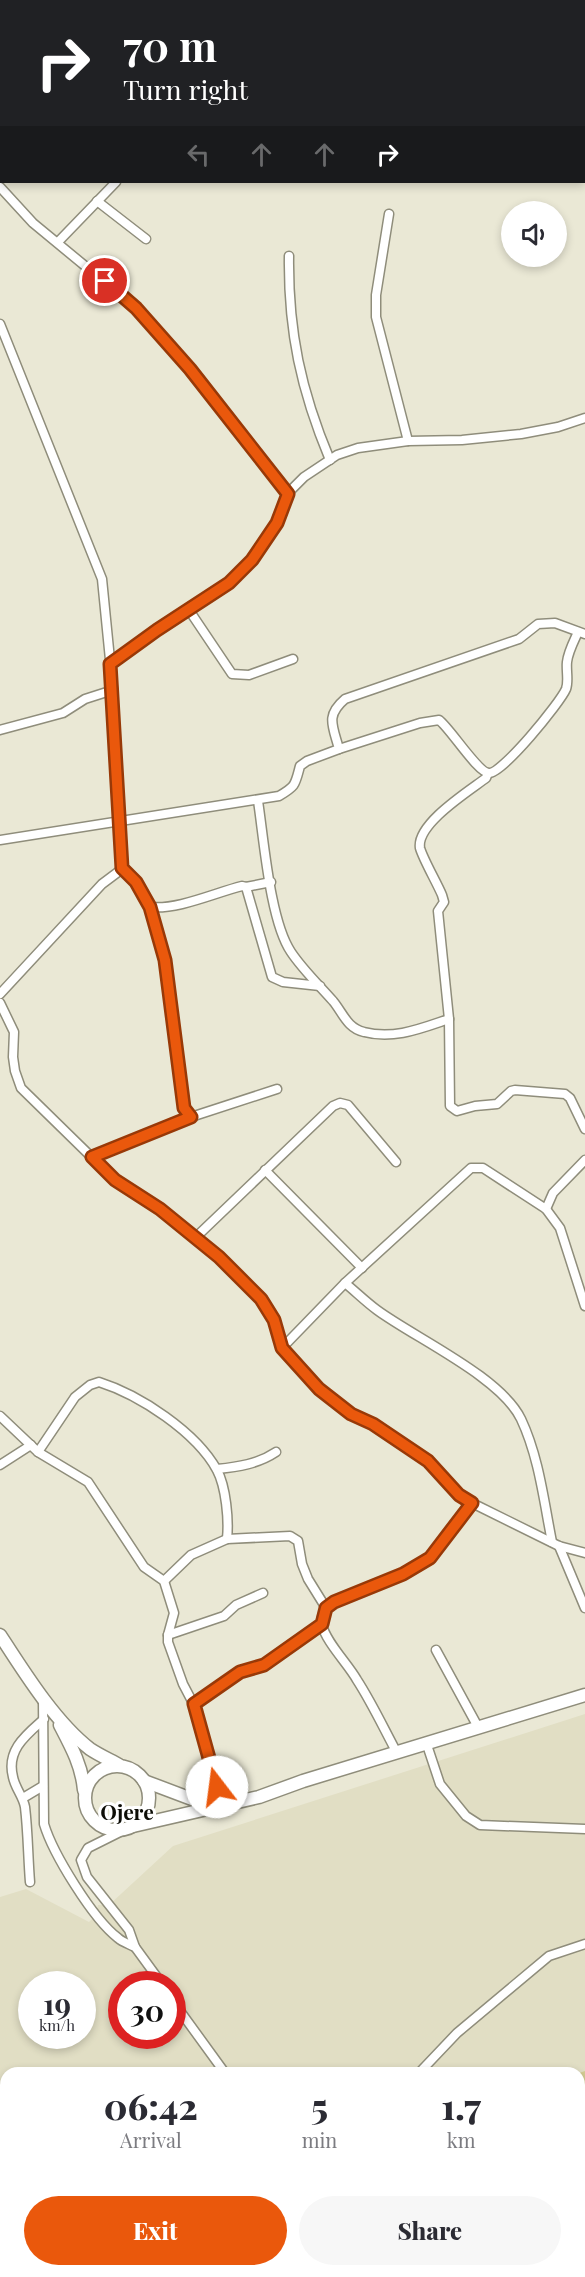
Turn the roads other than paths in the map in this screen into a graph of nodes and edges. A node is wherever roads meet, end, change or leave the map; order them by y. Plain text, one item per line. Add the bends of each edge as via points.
1 (115, 183) edge
2 (0, 188) edge
3 (97, 201) junction
4 (389, 214) dead end
5 (146, 239) dead end
6 (58, 242) junction
7 (290, 256) dead end
8 (0, 324) edge
9 (3, 341) edge
10 (585, 418) edge
11 (408, 441) junction
12 (330, 460) junction
13 (288, 494) junction
14 (189, 610) junction
15 (581, 633) edge
16 (293, 659) dead end
17 (110, 664) junction
18 (113, 690) junction
19 (0, 730) edge
20 (339, 749) junction
21 (488, 773) junction
22 (258, 801) junction
23 (118, 820) junction
24 (0, 840) edge
25 (122, 868) junction
26 (270, 882) junction
27 (246, 887) junction
28 (150, 907) junction
29 (320, 986) junction
30 (0, 994) edge
31 (0, 1003) edge
32 (449, 1019) junction
33 (278, 1089) dead end
34 (191, 1117) junction
35 (585, 1129) edge
36 (92, 1157) junction
37 (585, 1160) edge
38 (396, 1162) dead end
39 (265, 1170) junction
40 (546, 1209) junction
41 (195, 1238) junction
42 (362, 1269) junction
43 (345, 1283) junction
44 (585, 1306) edge
45 (282, 1348) junction
46 (0, 1416) edge
47 (31, 1445) junction
48 (38, 1452) junction
49 (276, 1452) dead end
50 (0, 1465) edge
51 (217, 1469) junction
52 (472, 1503) junction
53 (227, 1539) junction
54 (555, 1544) junction
55 (585, 1553) edge
56 (164, 1581) junction
57 (263, 1593) dead end
58 (326, 1608) junction
59 (585, 1608) edge
60 (322, 1624) junction
61 (0, 1635) edge
62 (168, 1635) junction
63 (436, 1650) dead end
64 (585, 1695) edge
65 (43, 1697) junction
66 (194, 1704) junction
67 (51, 1708) junction
68 (44, 1719) junction
69 (478, 1727) junction
70 (427, 1745) junction
71 (397, 1753) junction
72 (119, 1765) junction
73 (144, 1781) junction
74 (43, 1786) junction
75 (84, 1795) junction
76 (23, 1798) junction
77 (218, 1806) junction
78 (129, 1828) junction
79 (585, 1828) edge
80 (30, 1882) dead end
81 (585, 1944) edge
82 (135, 1947) junction
83 (153, 1971) edge
84 (186, 2019) edge
85 (221, 2067) edge
86 (425, 2067) edge

1 - 3 street
2 - 6 street via 33,223
3 - 5 street
3 - 6 street
4 - 11 street via 376,317
6 - 13 street via 136,308 190,369
7 - 12 street via 290,309 299,368 311,415
8 - 9 street
9 - 17 street via 102,579
10 - 11 street via 521,434
11 - 12 street via 358,448
12 - 13 street via 304,477
13 - 14 street via 277,523 252,560 229,583
14 - 16 street via 232,674 249,675
14 - 17 street
15 - 20 street via 555,623 538,624 519,639 345,699 332,714
15 - 21 street via 567,660 567,687 559,701 506,763
17 - 18 street
18 - 19 street via 85,699 63,713
18 - 23 street
20 - 21 street via 439,720
20 - 22 street via 300,766 293,788
21 - 32 street via 431,821 420,847 444,902 438,911
22 - 23 street
22 - 26 street
23 - 24 street
23 - 25 street
25 - 28 street via 136,882
25 - 30 street via 102,884
26 - 27 street
26 - 29 street via 279,925 290,951
27 - 28 street via 162,909
27 - 29 street via 272,977
28 - 34 street via 165,960 184,1108
29 - 32 street via 348,1024 364,1032 405,1034
31 - 36 street via 14,1032 14,1064 21,1088
32 - 35 street via 452,1109 497,1104 515,1090 560,1093 570,1098
33 - 34 street
34 - 36 street
36 - 41 street via 115,1180
37 - 40 street via 558,1187
38 - 39 street via 348,1105 340,1102
39 - 41 street
39 - 42 street
40 - 42 street via 483,1168 471,1168
40 - 44 street via 560,1227
41 - 45 street via 261,1299 274,1320
42 - 43 street
43 - 45 street
43 - 54 street via 376,1310 506,1396 521,1418 535,1457
45 - 52 street via 319,1389 351,1414 428,1461 459,1495
46 - 47 street
47 - 48 street
47 - 50 street
48 - 51 street via 75,1398 99,1382 165,1417 187,1434
48 - 56 street via 88,1482 144,1567
49 - 51 street via 254,1463
51 - 53 street via 226,1508
52 - 54 street
52 - 58 street via 430,1558
53 - 56 street via 191,1555
53 - 58 street via 296,1538 308,1579
54 - 55 street
54 - 59 street
56 - 62 street via 174,1613
57 - 62 street via 236,1605 224,1616
58 - 60 street
60 - 66 street via 264,1665 240,1672
60 - 71 street
61 - 65 street
62 - 66 street via 173,1659
63 - 69 street
64 - 69 street
65 - 67 street
65 - 68 street
66 - 77 street
67 - 72 street via 91,1749
67 - 75 street via 75,1753
68 - 74 street
68 - 76 street via 23,1737 13,1756 13,1778
69 - 70 street
70 - 71 street
70 - 79 street via 440,1784 466,1816 480,1824
71 - 77 street via 259,1797
72 - 73 street via 138,1773
72 - 75 street via 109,1766 92,1777
73 - 77 street
73 - 78 street via 147,1811
74 - 76 street
74 - 82 street via 44,1824 59,1860 96,1914 118,1938
75 - 78 street via 85,1806 95,1823 104,1828
76 - 80 street
77 - 78 street
78 - 82 street via 88,1848 81,1860 87,1877 129,1930
81 - 86 street via 549,1956 457,2033
82 - 83 street
84 - 85 street

